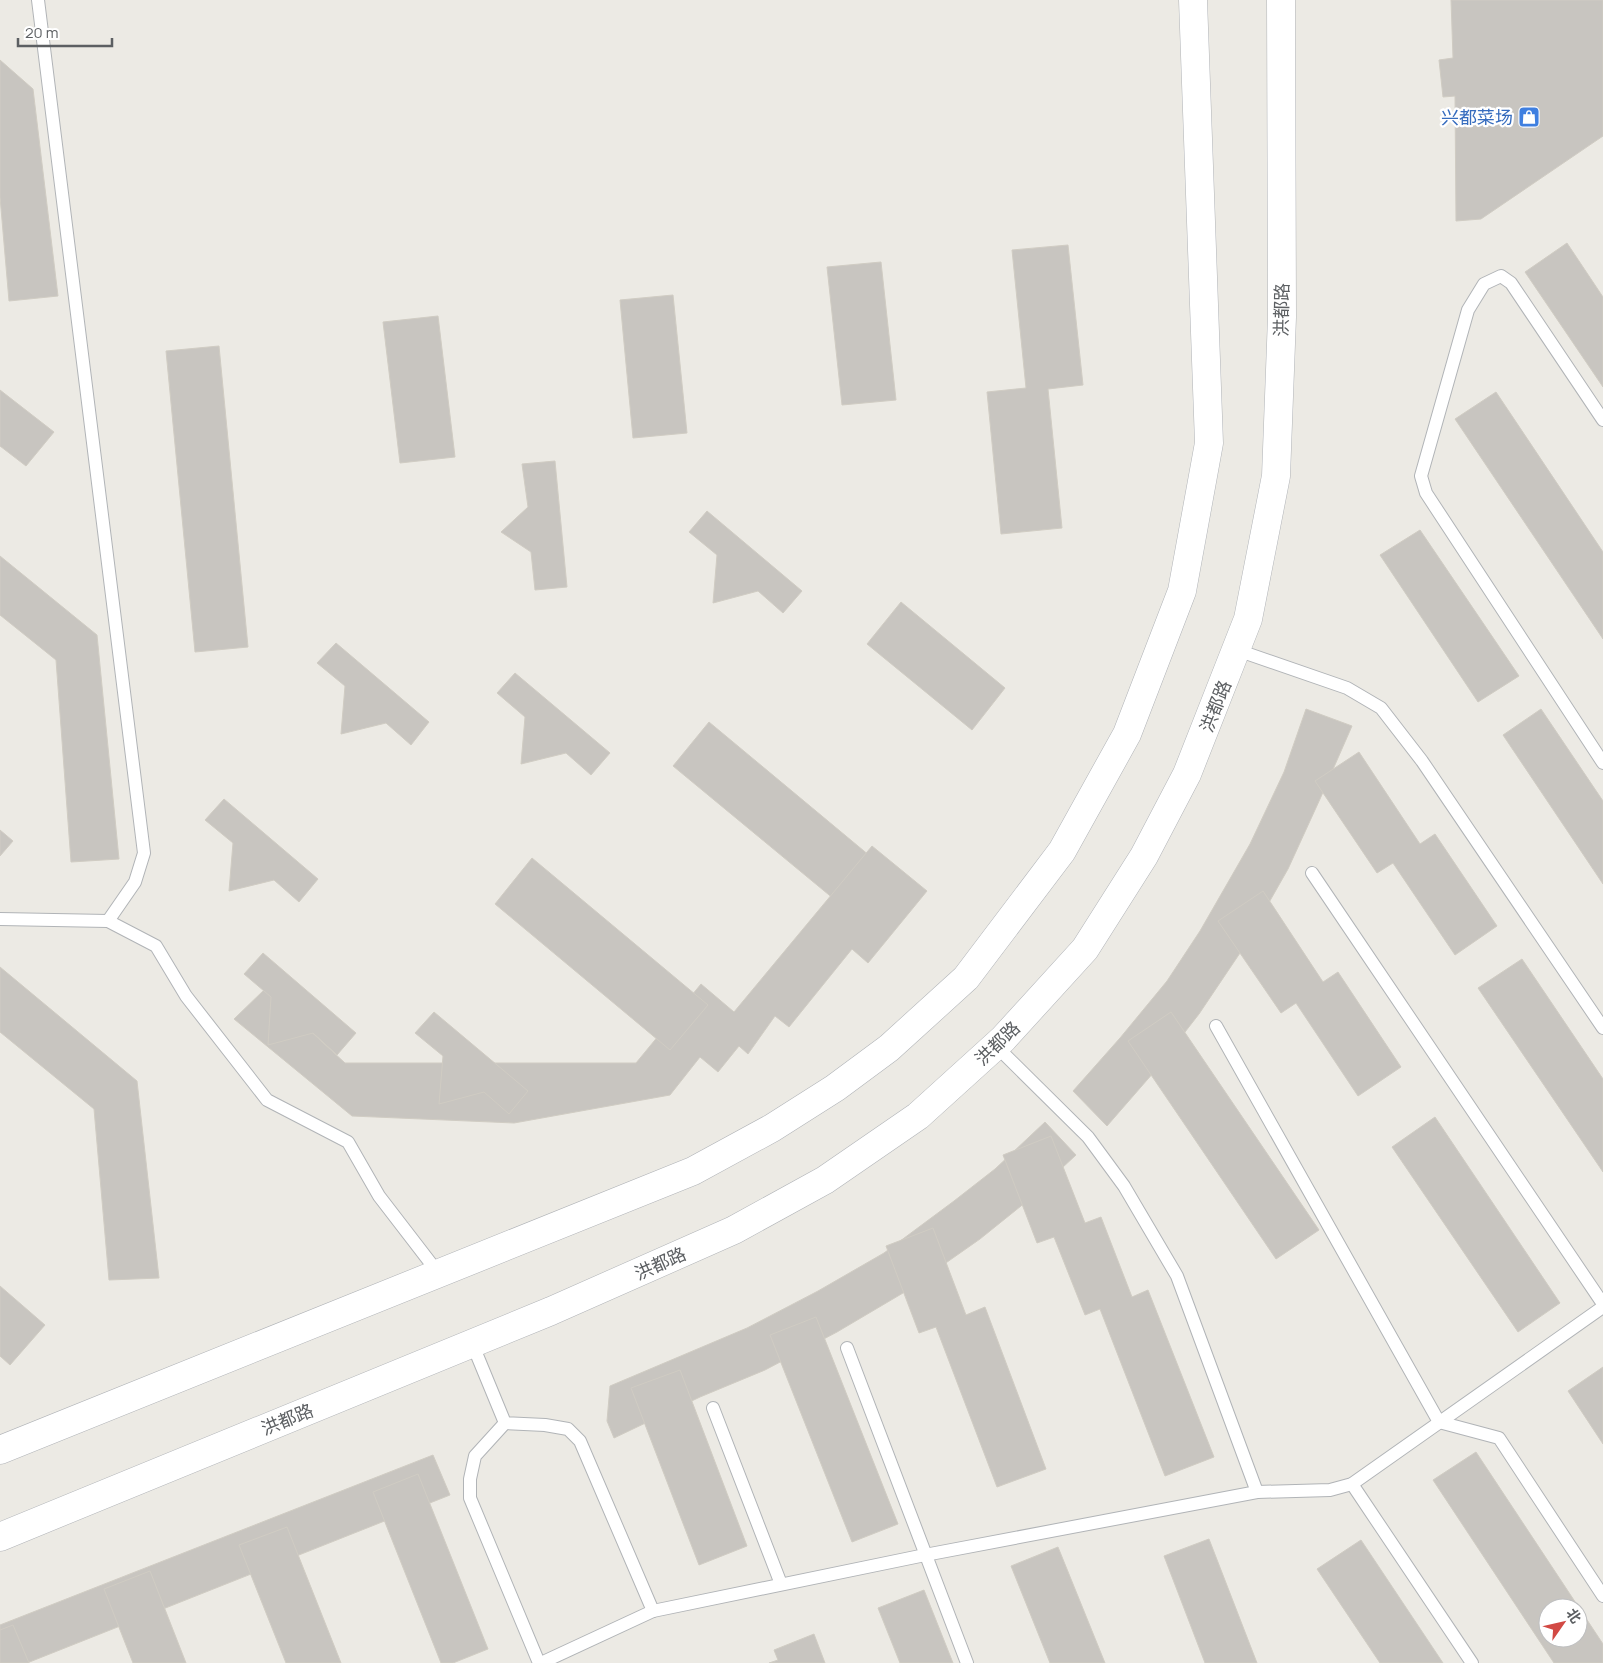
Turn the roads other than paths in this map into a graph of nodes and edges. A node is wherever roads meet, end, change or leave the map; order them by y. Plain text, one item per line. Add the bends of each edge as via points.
1 (38, 0) edge
2 (1193, 0) edge
3 (1281, 0) edge
4 (1603, 420) edge
5 (1237, 650) junction
6 (1603, 763) edge
7 (1312, 873) dead end
8 (0, 920) edge
9 (108, 921) junction
10 (1216, 1026) dead end
11 (1603, 1028) edge
12 (996, 1046) junction
13 (439, 1274) junction
14 (1603, 1306) edge
15 (472, 1343) junction
16 (847, 1348) dead end
17 (713, 1408) dead end
18 (1439, 1422) junction
19 (505, 1423) junction
20 (0, 1450) edge
21 (1352, 1484) junction
22 (1257, 1492) junction
23 (0, 1537) edge
24 (925, 1555) junction
25 (781, 1584) junction
26 (1603, 1596) edge
27 (653, 1611) junction
28 (540, 1663) edge
29 (967, 1663) edge
30 (1472, 1663) edge

1 - 9 lane via 144,853 135,882
2 - 13 main road via 1209,443 1182,591 1127,734 1062,851 966,978 889,1048 835,1088 772,1128 692,1171
3 - 5 main road, 洪都路 via 1282,317 1276,476 1248,619
4 - 6 lane via 1511,283 1501,276 1484,284 1468,310 1421,476 1426,493
5 - 11 lane via 1347,688 1382,708 1422,760
5 - 12 main road, 洪都路 via 1188,774 1144,856 1085,950
7 - 14 lane
8 - 9 lane
9 - 13 lane via 156,946 186,996 267,1100 348,1142 379,1196
10 - 18 lane
12 - 15 main road, 洪都路 via 918,1116 825,1180 734,1230
12 - 22 lane via 1088,1137 1124,1186 1177,1276
13 - 20 main road
14 - 18 lane
15 - 19 lane
15 - 23 main road, 洪都路
16 - 24 lane
17 - 25 lane
18 - 21 lane
18 - 26 lane via 1499,1438
19 - 27 lane via 568,1429 580,1441
19 - 28 lane via 475,1456 470,1498
21 - 22 lane via 1330,1490
21 - 30 lane
22 - 24 lane
24 - 25 lane
24 - 29 lane
25 - 27 lane
27 - 28 lane

